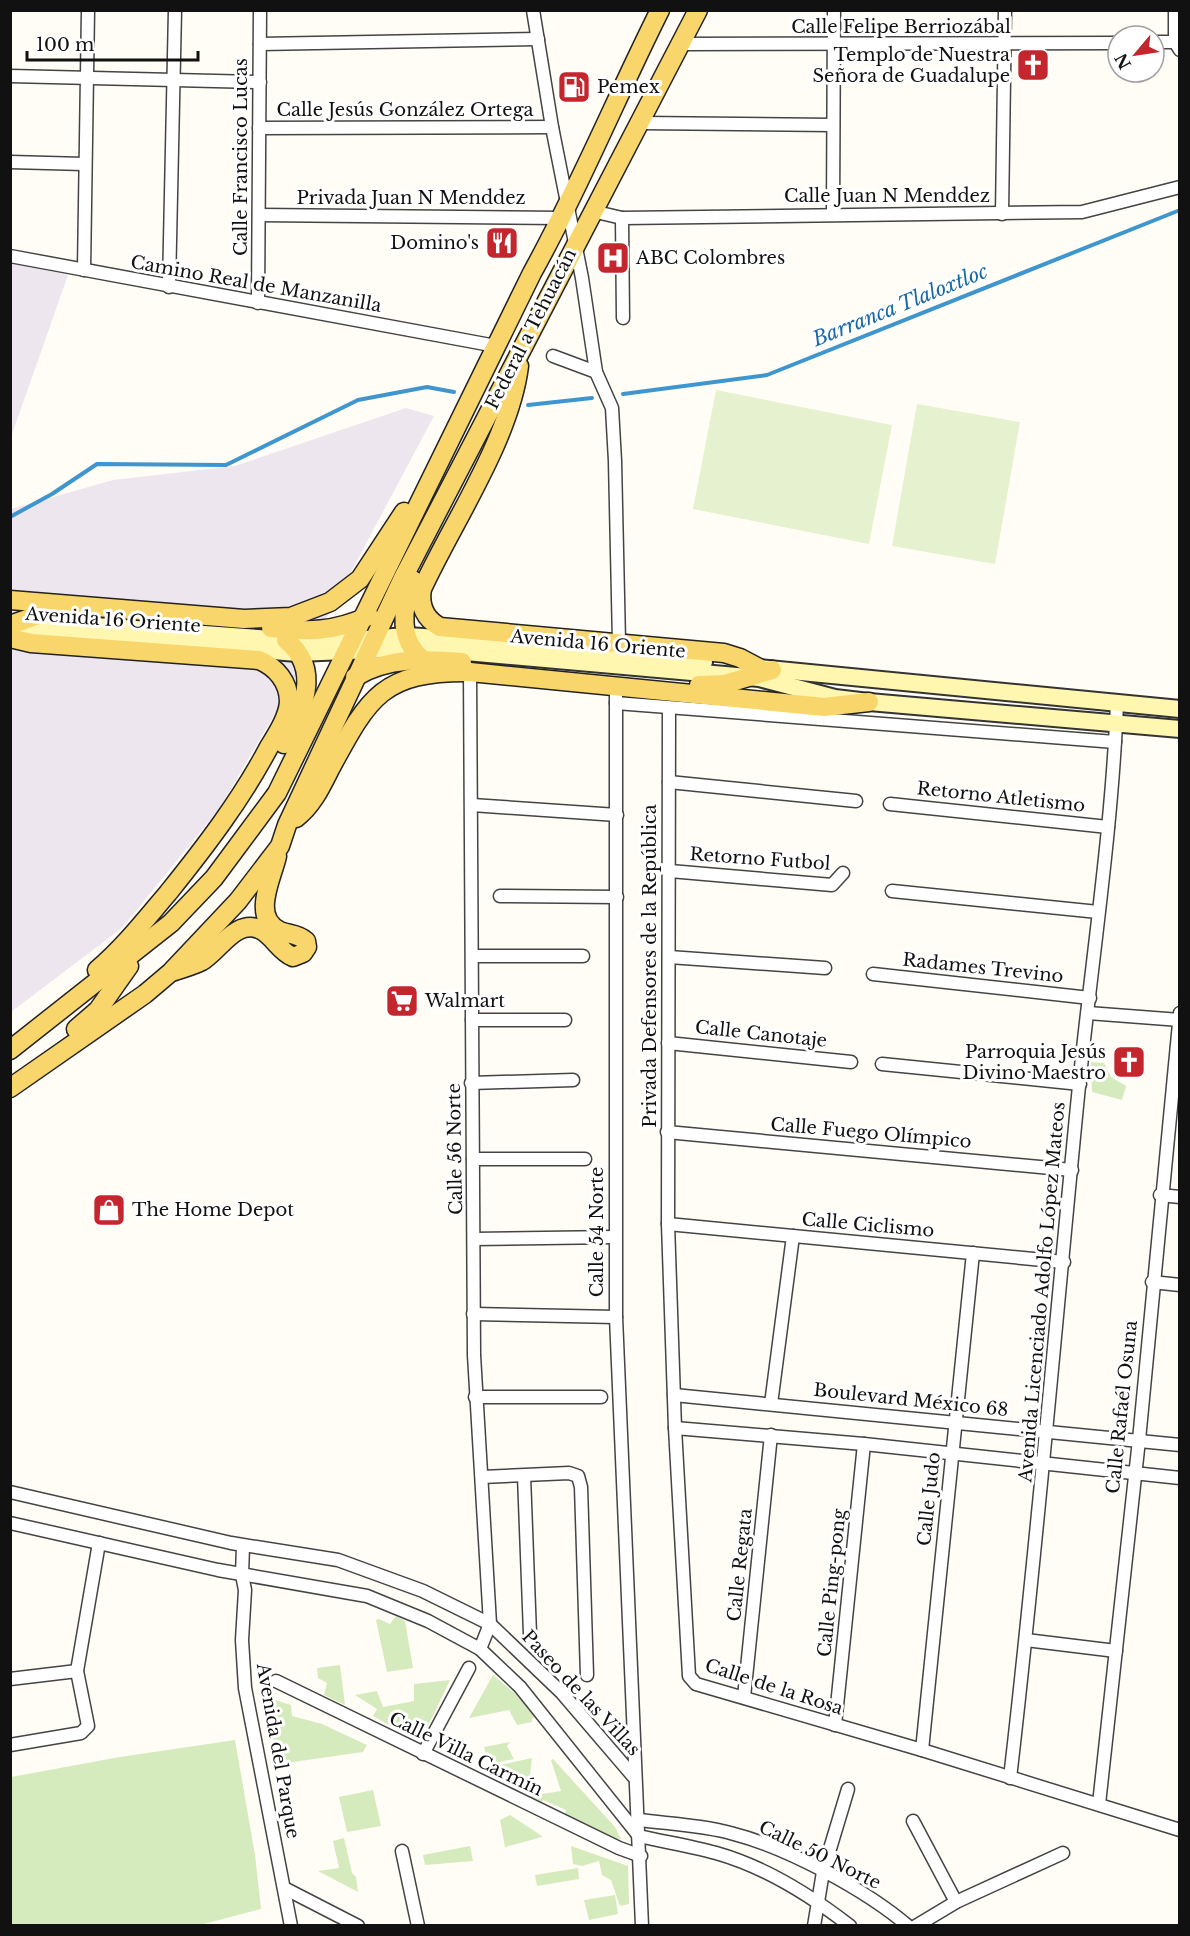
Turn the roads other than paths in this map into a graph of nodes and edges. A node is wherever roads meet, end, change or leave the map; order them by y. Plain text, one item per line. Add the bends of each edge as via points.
1 (88, 10) edge
2 (175, 10) edge
3 (260, 10) edge
4 (533, 10) edge
5 (660, 10) edge
6 (698, 10) edge
7 (834, 10) edge
8 (1005, 10) edge
9 (1175, 10) edge
10 (538, 39) junction
11 (1106, 43) edge
12 (260, 44) junction
13 (683, 44) junction
14 (834, 45) junction
15 (1005, 45) junction
16 (1177, 46) edge
17 (10, 76) edge
18 (86, 76) junction
19 (173, 79) junction
20 (260, 82) junction
21 (641, 123) junction
22 (833, 124) junction
23 (552, 127) junction
24 (259, 128) junction
25 (10, 162) edge
26 (84, 164) junction
27 (580, 177) junction
28 (1179, 187) edge
29 (592, 211) junction
30 (833, 213) junction
31 (565, 214) junction
32 (1002, 214) junction
33 (259, 215) junction
34 (622, 218) junction
35 (575, 244) junction
36 (10, 256) edge
37 (84, 270) junction
38 (532, 273) junction
39 (169, 287) junction
40 (258, 303) junction
41 (623, 318) dead end
42 (496, 346) junction
43 (553, 356) dead end
44 (516, 361) junction
45 (596, 372) junction
46 (425, 492) junction
47 (10, 600) edge
48 (391, 603) junction
49 (364, 619) junction
50 (15, 623) edge
51 (10, 633) edge
52 (10, 638) edge
53 (619, 642) junction
54 (372, 645) junction
55 (350, 646) junction
56 (292, 647) junction
57 (414, 648) junction
58 (461, 672) junction
59 (759, 672) junction
60 (573, 673) junction
61 (357, 675) junction
62 (616, 695) junction
63 (869, 702) junction
64 (1117, 702) junction
65 (322, 703) junction
66 (669, 708) junction
67 (1179, 709) edge
68 (1116, 722) junction
69 (1179, 729) edge
70 (1115, 742) junction
71 (669, 782) junction
72 (856, 801) dead end
73 (890, 804) dead end
74 (472, 805) junction
75 (617, 815) junction
76 (287, 825) junction
77 (1108, 827) junction
78 (280, 846) junction
79 (670, 871) junction
80 (843, 873) dead end
81 (892, 891) dead end
82 (500, 896) dead end
83 (617, 897) junction
84 (1098, 912) junction
85 (140, 951) junction
86 (473, 956) junction
87 (583, 956) dead end
88 (669, 957) junction
89 (825, 968) dead end
90 (171, 972) junction
91 (873, 974) dead end
92 (1089, 998) junction
93 (1088, 1013) junction
94 (1179, 1013) edge
95 (472, 1020) junction
96 (565, 1020) dead end
97 (1179, 1020) edge
98 (47, 1024) junction
99 (668, 1043) junction
100 (10, 1050) edge
101 (851, 1062) dead end
102 (882, 1064) dead end
103 (573, 1080) dead end
104 (471, 1083) junction
105 (1080, 1084) junction
106 (14, 1085) edge
107 (1174, 1110) edge
108 (668, 1132) junction
109 (473, 1159) junction
110 (585, 1159) dead end
111 (1072, 1170) junction
112 (1160, 1195) junction
113 (1179, 1197) edge
114 (668, 1224) junction
115 (615, 1236) junction
116 (793, 1236) junction
117 (474, 1239) junction
118 (973, 1253) junction
119 (1064, 1262) junction
120 (1152, 1282) junction
121 (1179, 1285) edge
122 (474, 1314) junction
123 (616, 1317) junction
124 (674, 1395) junction
125 (476, 1397) junction
126 (601, 1397) dead end
127 (771, 1404) junction
128 (955, 1423) junction
129 (675, 1428) junction
130 (1048, 1431) junction
131 (771, 1436) junction
132 (1138, 1440) junction
133 (864, 1444) junction
134 (1179, 1445) edge
135 (952, 1454) junction
136 (1045, 1462) junction
137 (1134, 1473) junction
138 (524, 1476) junction
139 (482, 1477) junction
140 (1179, 1478) edge
141 (10, 1492) edge
142 (10, 1523) edge
143 (99, 1543) junction
144 (237, 1544) junction
145 (242, 1575) junction
146 (490, 1624) junction
147 (530, 1634) dead end
148 (1026, 1640) junction
149 (480, 1649) junction
150 (1116, 1652) junction
151 (469, 1668) dead end
152 (77, 1671) junction
153 (587, 1675) dead end
154 (10, 1679) edge
155 (276, 1681) dead end
156 (744, 1698) junction
157 (835, 1725) junction
158 (10, 1745) edge
159 (922, 1750) junction
160 (423, 1754) junction
161 (633, 1776) junction
162 (1010, 1778) junction
163 (848, 1789) dead end
164 (1099, 1804) junction
165 (639, 1820) junction
166 (913, 1821) dead end
167 (1179, 1830) edge
168 (639, 1836) junction
169 (402, 1851) dead end
170 (1063, 1853) dead end
171 (641, 1856) junction
172 (823, 1872) junction
173 (286, 1889) junction
174 (818, 1900) junction
175 (956, 1902) junction
176 (291, 1926) edge
177 (358, 1926) edge
178 (418, 1926) edge
179 (642, 1926) edge
180 (814, 1926) edge
181 (850, 1926) edge
182 (908, 1926) edge
183 (916, 1926) edge

1 - 18 street
2 - 19 street
3 - 12 street, Calle Francisco Lucas
4 - 10 street
5 - 27 main road, Federal a Tehuacán
6 - 13 main road, Federal a Tehuacán
7 - 14 street
8 - 15 street
9 - 16 street
10 - 12 street
10 - 23 street
11 - 15 street, Calle Felipe Berriozábal
12 - 20 street, Calle Francisco Lucas
13 - 14 street, Calle Felipe Berriozábal
13 - 21 main road, Federal a Tehuacán
14 - 15 street, Calle Felipe Berriozábal
14 - 22 street
15 - 32 street
17 - 18 street, Calle Jesús González Ortega
18 - 19 street, Calle Jesús González Ortega
18 - 26 street
19 - 20 street, Calle Jesús González Ortega
19 - 39 street
20 - 24 street, Calle Francisco Lucas
21 - 22 street
21 - 29 main road, Federal a Tehuacán
22 - 30 street
23 - 24 street, Calle Jesús González Ortega
23 - 31 street
24 - 33 street, Calle Francisco Lucas
25 - 26 street
26 - 37 street
27 - 29 main road via 584,202
27 - 31 main road, Federal a Tehuacán
28 - 32 street, Calle Juan N Menddez via 1092,211
29 - 34 street, Calle Juan N Menddez
29 - 35 main road, Federal a Tehuacán
30 - 32 street, Calle Juan N Menddez
30 - 34 street, Calle Juan N Menddez
31 - 33 street, Privada Juan N Menddez
31 - 35 street
31 - 38 main road, Federal a Tehuacán
33 - 40 street, Calle Francisco Lucas
34 - 41 street
35 - 44 main road, Federal a Tehuacán
35 - 45 street
36 - 37 street, Camino Real de Manzanilla
37 - 39 street, Camino Real de Manzanilla
38 - 42 main road, Federal a Tehuacán
38 - 44 main road via 516,324
39 - 40 street, Camino Real de Manzanilla
40 - 42 street, Camino Real de Manzanilla
42 - 46 main road, Federal a Tehuacán
43 - 45 street
44 - 48 main road, Federal a Tehuacán
44 - 53 main road via 516,384 502,424 422,589 423,609 430,621 440,627
44 - 57 main road via 484,438 413,581 404,610
45 - 53 street via 612,408
46 - 47 main road via 402,516 360,579 330,602 291,617 244,619
46 - 49 main road, Federal a Tehuacán
48 - 49 main road
48 - 54 main road, Federal a Tehuacán
49 - 50 main road via 333,629 299,632 74,609 47,612
49 - 55 main road, Federal a Tehuacán
50 - 56 main road, Avenida 16 Oriente
51 - 56 main road, Avenida 16 Oriente
52 - 98 main road via 31,643 259,660 278,672 289,698 286,714 263,759 210,840 134,934 58,1006
53 - 59 main road via 723,653 740,658
54 - 55 main road, Avenida 16 Oriente
54 - 57 main road, Avenida 16 Oriente
54 - 61 main road, Federal a Tehuacán
55 - 56 main road, Avenida 16 Oriente
55 - 65 main road, Federal a Tehuacán
56 - 85 main road via 307,688 301,713 248,804
57 - 58 main road
57 - 59 main road, Avenida 16 Oriente via 595,651
57 - 60 main road
57 - 61 main road
58 - 60 main road
58 - 74 street, Calle 56 Norte
58 - 76 main road via 416,675 379,695 358,720 316,796
59 - 60 main road via 708,686
59 - 63 main road, Avenida 16 Oriente via 835,698
59 - 64 main road, Avenida 16 Oriente
60 - 62 main road
61 - 65 main road
61 - 76 main road, Federal a Tehuacán
62 - 63 main road via 824,707
62 - 66 street
62 - 75 street, Calle 54 Norte
63 - 68 main road, Avenida 16 Oriente
64 - 67 main road, Avenida 16 Oriente
64 - 68 street, Avenida Licenciado Adolfo López Mateos
65 - 85 main road, Federal a Tehuacán via 278,794 260,819 214,878
66 - 70 street
66 - 71 street, Privada Defensores de la República
68 - 69 main road, Avenida 16 Oriente
68 - 70 street, Avenida Licenciado Adolfo López Mateos
70 - 77 street, Avenida Licenciado Adolfo López Mateos
71 - 72 street
71 - 79 street, Privada Defensores de la República
73 - 77 street, Retorno Atletismo
74 - 75 street
74 - 86 street, Calle 56 Norte
75 - 83 street, Calle 54 Norte
76 - 78 main road, Federal a Tehuacán
77 - 84 street, Avenida Licenciado Adolfo López Mateos
78 - 90 main road via 238,901
78 - 90 main road, Federal a Tehuacán via 263,900 272,924 306,941 303,953 293,957 282,953 271,937 259,929 248,928 234,934 203,961
79 - 80 street, Retorno Futbol via 832,885
79 - 88 street, Privada Defensores de la República
81 - 84 street
82 - 83 street
83 - 115 street, Calle 54 Norte
84 - 92 street, Avenida Licenciado Adolfo López Mateos
85 - 98 main road
85 - 106 main road via 98,1010
86 - 87 street
86 - 95 street, Calle 56 Norte
88 - 89 street
88 - 99 street, Privada Defensores de la República
90 - 106 main road
91 - 92 street, Radames Trevino
92 - 93 street, Avenida Licenciado Adolfo López Mateos
93 - 97 street
93 - 105 street, Avenida Licenciado Adolfo López Mateos
94 - 97 street, Calle Rafaél Osuna
95 - 96 street
95 - 104 street, Calle 56 Norte
97 - 107 street, Calle Rafaél Osuna
98 - 100 main road
99 - 101 street, Calle Canotaje
99 - 108 street, Privada Defensores de la República
102 - 105 street
103 - 104 street
104 - 109 street, Calle 56 Norte
105 - 111 street, Avenida Licenciado Adolfo López Mateos
107 - 112 street, Calle Rafaél Osuna
108 - 111 street, Calle Fuego Olímpico
108 - 114 street, Privada Defensores de la República
109 - 110 street
109 - 117 street, Calle 56 Norte
111 - 119 street, Avenida Licenciado Adolfo López Mateos
112 - 113 street
112 - 120 street, Calle Rafaél Osuna
114 - 116 street, Calle Ciclismo
114 - 124 street, Calle de la Rosa
115 - 117 street
115 - 123 street, Calle 54 Norte
116 - 118 street, Calle Ciclismo
116 - 127 street
117 - 122 street, Calle 56 Norte
118 - 119 street, Calle Ciclismo
118 - 128 street, Calle Judo
119 - 130 street, Avenida Licenciado Adolfo López Mateos
120 - 121 street
120 - 132 street, Calle Rafaél Osuna
122 - 123 street
122 - 125 street, Calle 56 Norte
123 - 161 street, Calle 54 Norte
124 - 127 street, Boulevard México 68
124 - 129 street, Calle de la Rosa
125 - 126 street
125 - 139 street, Calle 56 Norte
127 - 128 street, Boulevard México 68
128 - 130 street, Boulevard México 68
128 - 135 street, Calle Judo
129 - 131 street
129 - 156 street, Calle de la Rosa via 689,1676 696,1684
130 - 132 street, Boulevard México 68
130 - 136 street, Avenida Licenciado Adolfo López Mateos
131 - 133 street
131 - 156 street, Calle Regata
132 - 134 street, Boulevard México 68
132 - 137 street, Calle Rafaél Osuna
133 - 135 street
133 - 157 street, Calle Ping-pong
135 - 136 street
135 - 159 street, Calle Judo
136 - 137 street
136 - 148 street, Avenida Licenciado Adolfo López Mateos
137 - 140 street
137 - 150 street, Calle Rafaél Osuna
138 - 139 street
138 - 147 street
138 - 153 street via 578,1476
139 - 146 street, Calle 56 Norte
141 - 144 street, Paseo de las Villas
142 - 143 street
143 - 145 street
143 - 152 street
144 - 145 street, Avenida del Parque
144 - 146 street, Paseo de las Villas via 338,1560 423,1591
145 - 149 street via 367,1596
145 - 173 street, Avenida del Parque via 245,1688
146 - 149 street
146 - 161 street, Paseo de las Villas via 554,1685
148 - 150 street
148 - 162 street, Avenida Licenciado Adolfo López Mateos
149 - 168 street via 520,1687
150 - 164 street, Calle Rafaél Osuna
151 - 160 street
152 - 154 street
152 - 158 street via 88,1726 85,1731
155 - 160 street, Calle Villa Carmín
156 - 157 street, Calle de la Rosa
157 - 159 street, Calle de la Rosa
159 - 162 street, Calle de la Rosa
160 - 171 street, Calle Villa Carmín
161 - 165 street, Calle 54 Norte
162 - 164 street, Calle de la Rosa
163 - 172 street
164 - 167 street, Calle de la Rosa
165 - 168 street, Calle 54 Norte
165 - 172 street, Calle 50 Norte via 735,1834
166 - 175 street
168 - 171 street, Calle 54 Norte
168 - 174 street via 718,1854
169 - 178 street
170 - 175 street
171 - 179 street, Calle 54 Norte
172 - 174 street
172 - 182 street, Calle 50 Norte via 891,1911
173 - 176 street, Avenida del Parque
173 - 177 street
174 - 180 street
174 - 181 street
175 - 183 street

